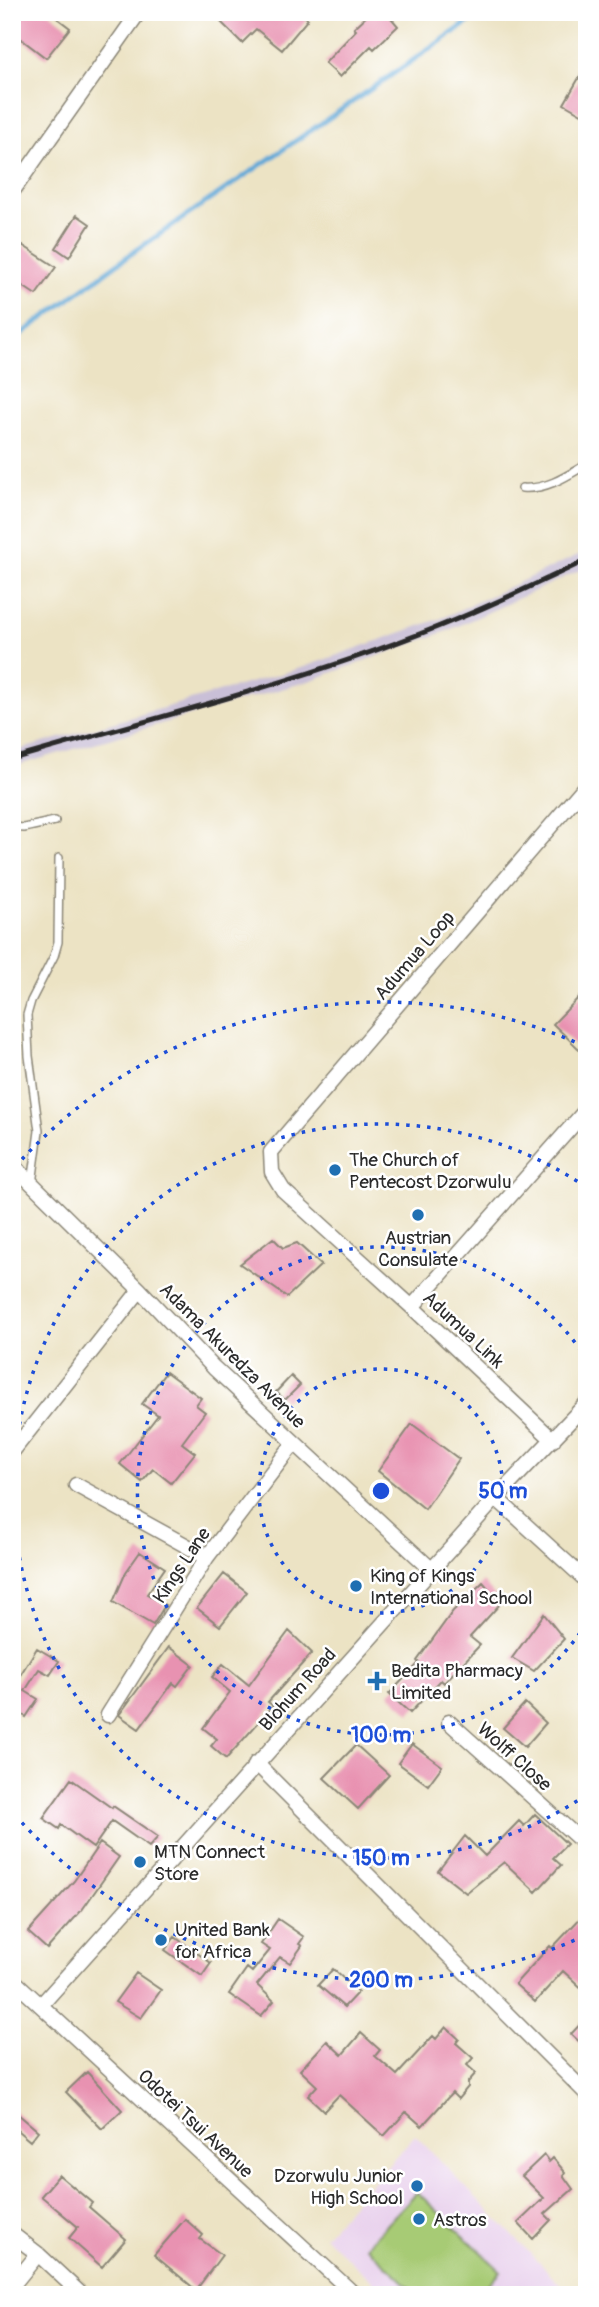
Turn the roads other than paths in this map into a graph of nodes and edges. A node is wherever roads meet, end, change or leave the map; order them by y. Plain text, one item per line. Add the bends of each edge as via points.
1 (139, 12) edge
2 (12, 192) edge
3 (587, 464) edge
4 (522, 488) dead end
5 (587, 784) edge
6 (55, 821) dead end
7 (12, 827) edge
8 (59, 858) dead end
9 (587, 1109) edge
10 (271, 1152) joint
11 (12, 1164) edge
12 (32, 1185) junction
13 (140, 1290) junction
14 (412, 1307) junction
15 (587, 1403) edge
16 (553, 1440) junction
17 (294, 1443) junction
18 (12, 1452) edge
19 (76, 1485) dead end
20 (496, 1498) junction
21 (207, 1558) junction
22 (431, 1569) junction
23 (587, 1581) edge
24 (108, 1715) dead end
25 (449, 1722) dead end
26 (256, 1763) junction
27 (587, 1846) edge
28 (12, 1979) edge
29 (41, 2005) junction
30 (587, 2094) edge
31 (12, 2234) edge
32 (38, 2254) junction
33 (12, 2286) edge
34 (82, 2295) edge
35 (355, 2295) edge

1 - 2 street
3 - 4 lane via 548,485
5 - 10 street, Adumua Loop
6 - 7 lane
8 - 12 lane via 58,942 27,1015 39,1132
9 - 14 street
10 - 14 street, Adumua Link via 272,1172 283,1190
11 - 12 street, Adama Akuredza Avenue
12 - 13 street, Adama Akuredza Avenue
13 - 17 street, Adama Akuredza Avenue
13 - 18 street
14 - 16 street, Adumua Link
15 - 16 street, Blohum Road
16 - 20 street, Blohum Road
17 - 21 street, Kings Lane
17 - 22 street, Adama Akuredza Avenue
19 - 21 street
20 - 22 street, Blohum Road
20 - 23 street
21 - 24 street, Kings Lane
22 - 26 street, Blohum Road
25 - 27 street, Wolff Close
26 - 29 street, Blohum Road
26 - 30 street
28 - 29 street, Odotei Tsui Avenue
29 - 35 street, Odotei Tsui Avenue
31 - 32 street
32 - 33 street
32 - 34 street

